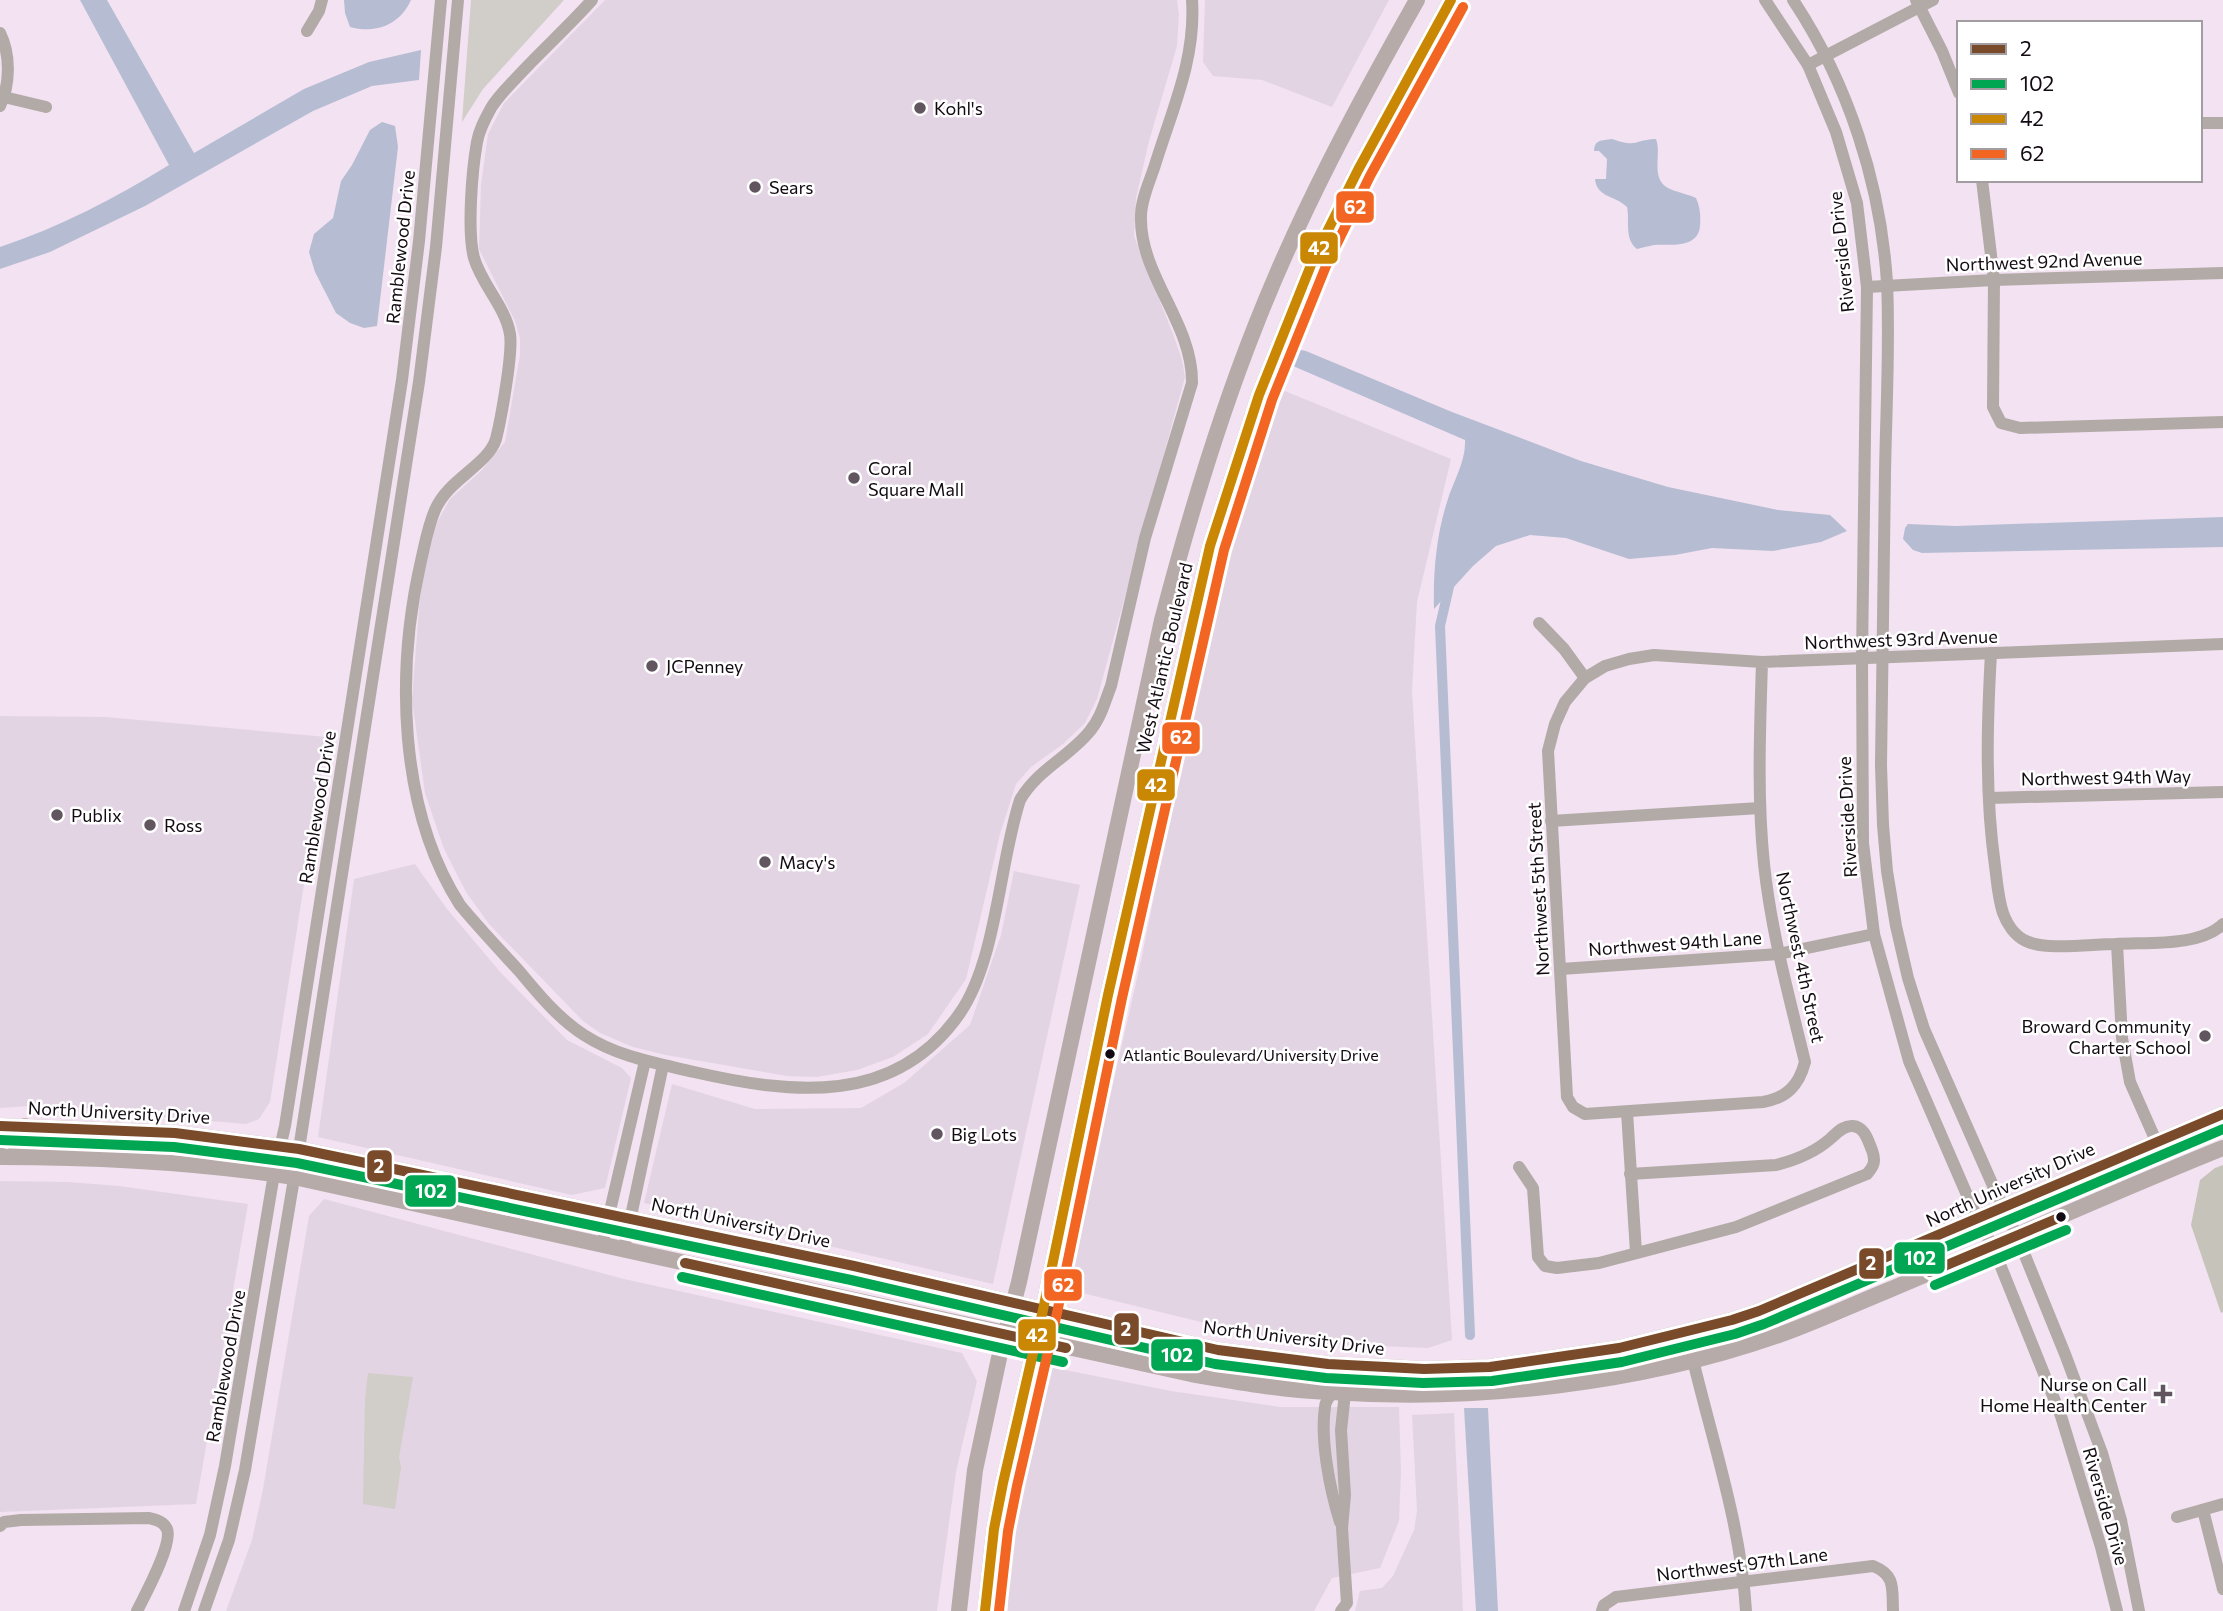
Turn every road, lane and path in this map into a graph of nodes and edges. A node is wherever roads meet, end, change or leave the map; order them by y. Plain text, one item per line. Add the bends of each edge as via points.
1 (322, 0) edge
2 (441, 0) edge
3 (458, 0) edge
4 (592, 0) edge
5 (1192, 0) edge
6 (1417, 0) edge
7 (1451, 0) edge
8 (1765, 0) edge
9 (1793, 0) edge
10 (1933, 0) edge
11 (1918, 3) edge
12 (307, 31) dead end
13 (0, 33) edge
14 (1826, 55) junction
15 (1808, 65) junction
16 (1957, 88) edge
17 (2, 101) edge
18 (46, 107) dead end
19 (2223, 122) edge
20 (2202, 124) edge
21 (1982, 182) edge
22 (2223, 273) edge
23 (1994, 280) junction
24 (1887, 285) junction
25 (1867, 288) junction
26 (2223, 422) edge
27 (1539, 623) dead end
28 (2223, 644) edge
29 (1991, 653) junction
30 (1862, 658) junction
31 (1882, 658) junction
32 (1762, 662) junction
33 (1585, 678) junction
34 (2223, 792) edge
35 (1989, 798) junction
36 (1760, 807) junction
37 (1551, 821) junction
38 (2223, 925) edge
39 (1874, 934) junction
40 (2117, 944) junction
41 (1779, 954) junction
42 (1561, 968) junction
43 (645, 1061) junction
44 (663, 1065) junction
45 (1626, 1112) junction
46 (2223, 1114) edge
47 (0, 1126) edge
48 (25, 1126) junction
49 (112, 1130) junction
50 (2156, 1141) junction
51 (0, 1142) edge
52 (281, 1146) junction
53 (2223, 1148) edge
54 (299, 1149) junction
55 (6, 1157) edge
56 (1519, 1167) dead end
57 (274, 1174) junction
58 (1630, 1174) junction
59 (294, 1177) junction
60 (2003, 1208) junction
61 (609, 1215) junction
62 (1977, 1218) junction
63 (630, 1219) junction
64 (2017, 1236) junction
65 (602, 1245) junction
66 (1993, 1247) junction
67 (624, 1249) junction
68 (1636, 1252) junction
69 (1013, 1303) junction
70 (1043, 1310) junction
71 (1732, 1320) junction
72 (1005, 1334) junction
73 (1035, 1341) junction
74 (1693, 1360) junction
75 (1328, 1364) junction
76 (1376, 1368) junction
77 (1278, 1388) junction
78 (1338, 1393) junction
79 (2223, 1504) edge
80 (2203, 1510) junction
81 (2177, 1517) dead end
82 (0, 1526) edge
83 (1342, 1528) junction
84 (1744, 1580) junction
85 (2223, 1589) edge
86 (1603, 1608) edge
87 (137, 1611) edge
88 (184, 1611) edge
89 (204, 1611) edge
90 (959, 1611) edge
91 (985, 1611) edge
92 (1341, 1611) edge
93 (1746, 1611) edge
94 (1893, 1611) edge
95 (2117, 1611) edge
96 (2139, 1611) edge

1 - 12 street
2 - 52 street, Ramblewood Drive via 402,380
3 - 54 street, Ramblewood Drive via 422,365
4 - 43 street via 495,100 477,141 474,257 501,308 510,349 491,449 450,486 435,509 416,581 405,678 418,797 442,872 460,905 556,1012 583,1035
5 - 44 street via 1191,51 1141,215 1146,249 1188,345 1193,366 1189,399 1145,538 1111,686 1092,729 1034,780 1020,800 972,992 928,1048 887,1074 850,1086 768,1087
6 - 69 main road, West Atlantic Boulevard via 1339,144 1277,273 1194,503 1163,620
7 - 70 main road, West Atlantic Boulevard via 1324,238 1282,334 1227,490 1197,595
8 - 15 street, Riverside Drive
9 - 14 street, Riverside Drive
10 - 11 street
11 - 14 street
11 - 16 street
13 - 17 street via 7,57
14 - 15 street
14 - 24 street, Riverside Drive via 1859,136 1880,224
15 - 25 street, Riverside Drive via 1836,132 1857,203
17 - 18 street
19 - 20 street
21 - 23 street
22 - 23 street, Northwest 92nd Avenue
23 - 24 street, Northwest 92nd Avenue
23 - 26 street via 1993,407 2001,423 2020,428
24 - 25 street, Northwest 92nd Avenue
24 - 31 street, Riverside Drive
25 - 30 street, Riverside Drive
27 - 33 street
28 - 29 street, Northwest 93rd Avenue
29 - 31 street, Northwest 93rd Avenue
29 - 35 street
30 - 31 street, Northwest 93rd Avenue
30 - 32 street, Northwest 93rd Avenue
30 - 39 street, Riverside Drive via 1863,843
31 - 60 street, Riverside Drive via 1882,825 1896,926 1924,1029
32 - 33 street, Northwest 93rd Avenue via 1654,655 1605,666
32 - 36 street, Northwest 4th Street
33 - 37 street, Northwest 5th Street via 1565,702 1548,751
34 - 35 street, Northwest 94th Way
35 - 40 street via 1998,890 2012,931 2041,946
36 - 37 street
36 - 41 street, Northwest 4th Street via 1763,863
37 - 42 street, Northwest 5th Street
38 - 40 street via 2197,940
39 - 41 street, Northwest 94th Lane
39 - 62 street, Riverside Drive via 1909,1061
40 - 50 street via 2122,1038 2130,1082
41 - 42 street, Northwest 94th Lane
41 - 45 street, Northwest 4th Street via 1805,1062 1793,1088 1779,1099 1763,1102
42 - 45 street, Northwest 5th Street via 1567,1097 1584,1114
43 - 44 street
43 - 61 street
44 - 63 street
45 - 58 street
46 - 50 main road, North University Drive
47 - 48 main road, North University Drive
48 - 49 main road, North University Drive
48 - 51 main road via 21,1133
49 - 52 main road, North University Drive via 205,1135
49 - 55 main road via 82,1140 26,1143
50 - 60 main road, North University Drive
52 - 54 main road, North University Drive
52 - 57 street, Ramblewood Drive
53 - 64 main road
54 - 59 street, Ramblewood Drive
54 - 61 main road, North University Drive
55 - 57 main road via 114,1158
56 - 68 street via 1534,1188 1538,1257 1545,1266 1588,1264
57 - 59 main road
57 - 88 street, Ramblewood Drive via 225,1466 210,1535
58 - 68 street
58 - 68 street via 1776,1165 1799,1159 1843,1127 1854,1125 1863,1130 1875,1157 1867,1174 1794,1205 1735,1227
59 - 65 main road
59 - 89 street, Ramblewood Drive via 240,1497
60 - 62 main road, North University Drive
60 - 64 street, Riverside Drive
61 - 63 main road, North University Drive
61 - 65 street
62 - 66 street, Riverside Drive
62 - 71 main road, North University Drive
63 - 67 street
63 - 69 main road, North University Drive
64 - 66 main road
64 - 96 street, Riverside Drive via 2102,1453
65 - 67 main road
66 - 74 main road via 1779,1335
66 - 95 street, Riverside Drive via 2076,1460
67 - 72 main road
69 - 70 main road, North University Drive
69 - 72 main road, West Atlantic Boulevard
70 - 73 main road, West Atlantic Boulevard
70 - 75 main road, North University Drive via 1218,1350
71 - 74 main road via 1697,1347
71 - 76 main road, North University Drive via 1619,1348 1490,1367
72 - 73 main road
72 - 90 main road, West Atlantic Boulevard via 975,1470
73 - 77 main road
73 - 91 main road, West Atlantic Boulevard via 996,1518
74 - 78 main road via 1564,1384
74 - 84 street
75 - 76 main road, North University Drive
75 - 77 main road via 1307,1379
76 - 78 main road via 1345,1379
77 - 78 main road
78 - 83 street via 1345,1495
78 - 83 street via 1325,1405 1326,1456
79 - 80 street
80 - 81 street
80 - 85 street
82 - 87 street via 21,1520 149,1518 162,1522 168,1530 168,1543
83 - 92 street via 1347,1602
84 - 86 street, Northwest 97th Lane via 1616,1597
84 - 93 street
84 - 94 street, Northwest 97th Lane via 1873,1566 1885,1571 1891,1581

